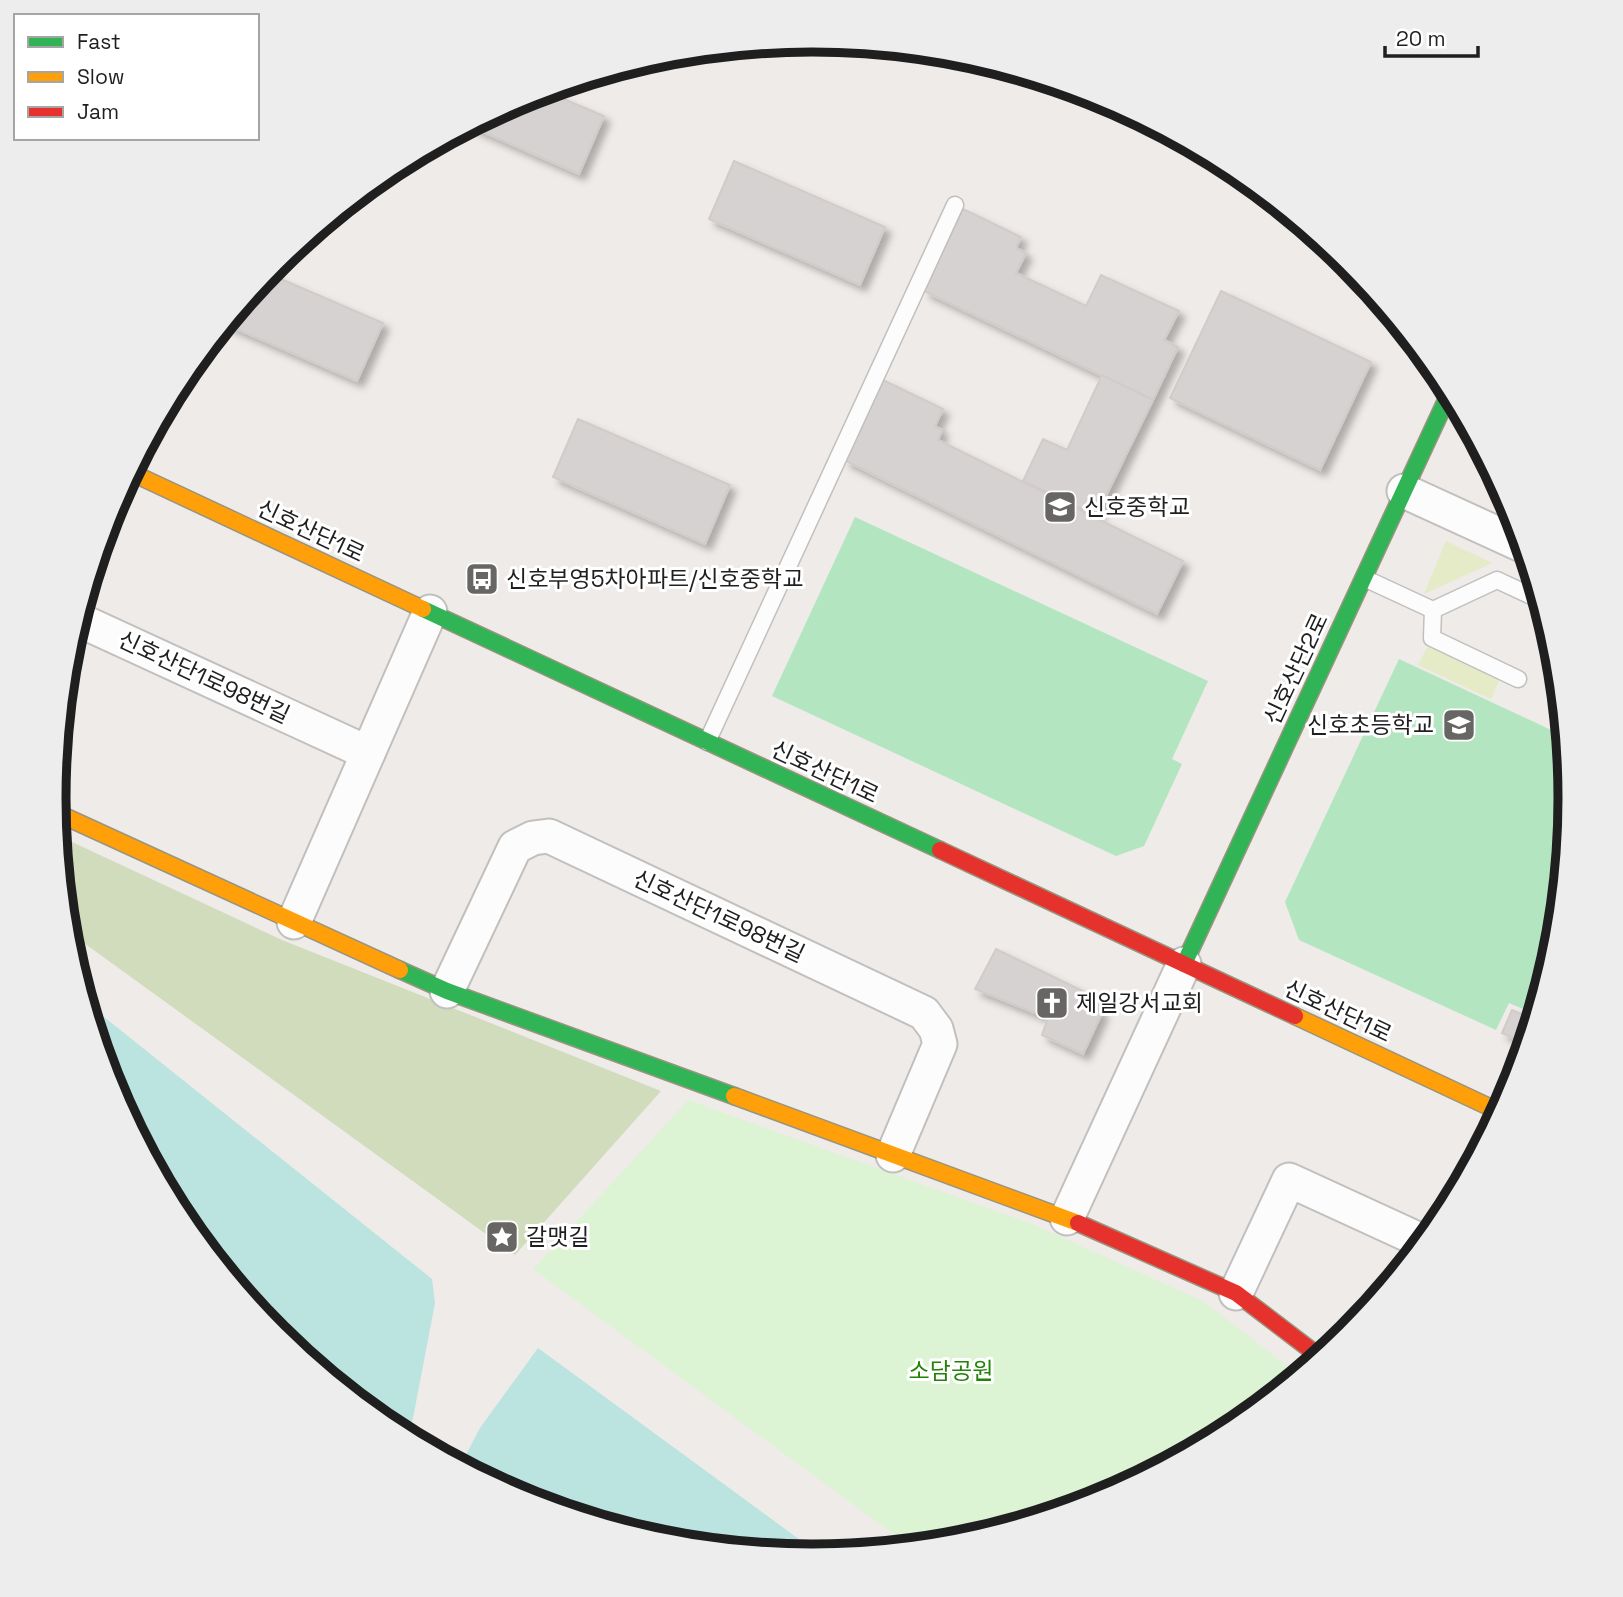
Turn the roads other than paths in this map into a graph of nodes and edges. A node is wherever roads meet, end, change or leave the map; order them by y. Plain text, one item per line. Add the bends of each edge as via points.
1 (955, 205) dead end
2 (1444, 404) edge
3 (139, 476) edge
4 (1404, 491) junction
5 (1511, 540) edge
6 (1364, 578) junction
7 (1529, 595) edge
8 (1433, 610) junction
9 (430, 612) junction
10 (87, 623) edge
11 (1518, 679) dead end
12 (707, 742) junction
13 (368, 753) junction
14 (66, 817) edge
15 (294, 922) junction
16 (1184, 964) junction
17 (447, 991) junction
18 (1490, 1107) edge
19 (893, 1155) junction
20 (1067, 1218) junction
21 (1414, 1238) edge
22 (1236, 1293) junction
23 (1312, 1351) edge

1 - 12 lane
2 - 4 main road, 신호산단2로
3 - 9 main road, 신호산단1로
4 - 5 street
4 - 6 main road, 신호산단2로
6 - 8 lane
6 - 16 main road, 신호산단2로
7 - 8 lane via 1497,580
8 - 11 lane via 1432,638
9 - 12 main road, 신호산단1로
9 - 13 street
10 - 13 street, 신호산단1로98번길
12 - 16 main road, 신호산단1로
13 - 15 street
14 - 15 main road
15 - 17 main road
16 - 18 main road, 신호산단1로
16 - 20 street
17 - 19 main road
17 - 19 street, 신호산단1로98번길 via 515,847 549,836 924,1013 936,1029 940,1045
19 - 20 main road
20 - 22 main road
21 - 22 street via 1290,1180
22 - 23 main road

